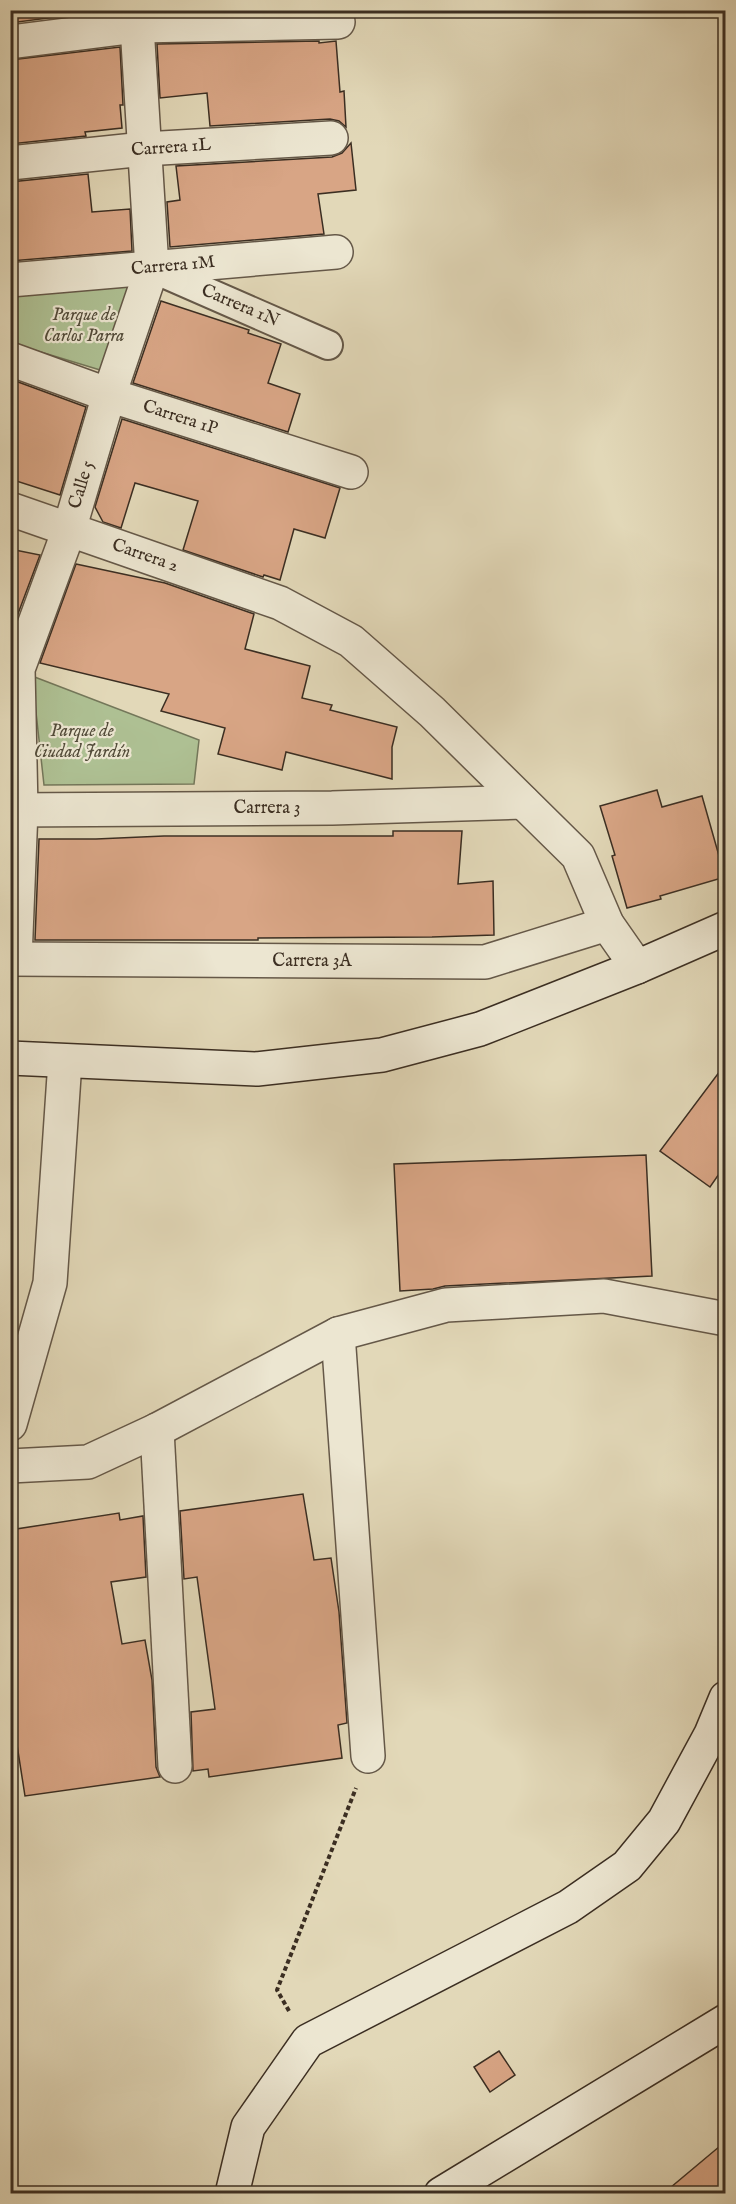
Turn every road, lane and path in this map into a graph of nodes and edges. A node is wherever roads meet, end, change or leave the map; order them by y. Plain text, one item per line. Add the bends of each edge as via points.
1 (137, 18) edge
2 (338, 22) dead end
3 (10, 42) edge
4 (331, 138) dead end
5 (144, 149) junction
6 (10, 163) edge
7 (336, 252) dead end
8 (152, 268) junction
9 (10, 280) edge
10 (328, 345) dead end
11 (10, 359) edge
12 (109, 395) junction
13 (351, 472) dead end
14 (10, 509) edge
15 (69, 530) junction
16 (14, 668) edge
17 (523, 802) junction
18 (16, 810) edge
19 (607, 924) junction
20 (726, 928) edge
21 (13, 959) edge
22 (637, 967) junction
23 (10, 1058) edge
24 (65, 1061) junction
25 (726, 1319) edge
26 (338, 1334) junction
27 (10, 1424) edge
28 (157, 1430) junction
29 (10, 1466) edge
30 (726, 1698) edge
31 (368, 1756) joint
32 (175, 1766) dead end
33 (726, 2021) edge
34 (308, 2041) junction
35 (232, 2193) edge
36 (441, 2193) edge

1 - 2 street
1 - 3 street
1 - 5 street, Calle 5
4 - 5 street, Carrera 1L
5 - 6 street, Carrera 1L
5 - 8 street, Calle 5
7 - 8 street, Carrera 1M
8 - 9 street, Carrera 1M
8 - 10 street, Carrera 1N
8 - 12 street, Calle 5
11 - 12 street, Carrera 1P
12 - 13 street, Carrera 1P
12 - 15 street, Calle 5
14 - 15 street, Carrera 2
15 - 16 street, Calle 5
15 - 17 street, Carrera 2 via 280,603 351,641 432,712
16 - 18 street, Calle 5
17 - 18 street, Carrera 3
17 - 19 street, Carrera 2 via 578,856
18 - 21 street, Calle 5
19 - 21 street, Carrera 3A via 485,962
19 - 22 street, Carrera 2
20 - 22 street
22 - 24 street via 480,1029 382,1054 257,1069
23 - 24 street
24 - 27 street via 50,1283
25 - 26 street via 604,1296 446,1305
26 - 28 street
26 - 31 street
28 - 29 street via 88,1462
28 - 32 street
30 - 34 street via 664,1821 627,1866 568,1907
31 - 34 path via 277,1990
33 - 36 street
34 - 35 street via 248,2127

